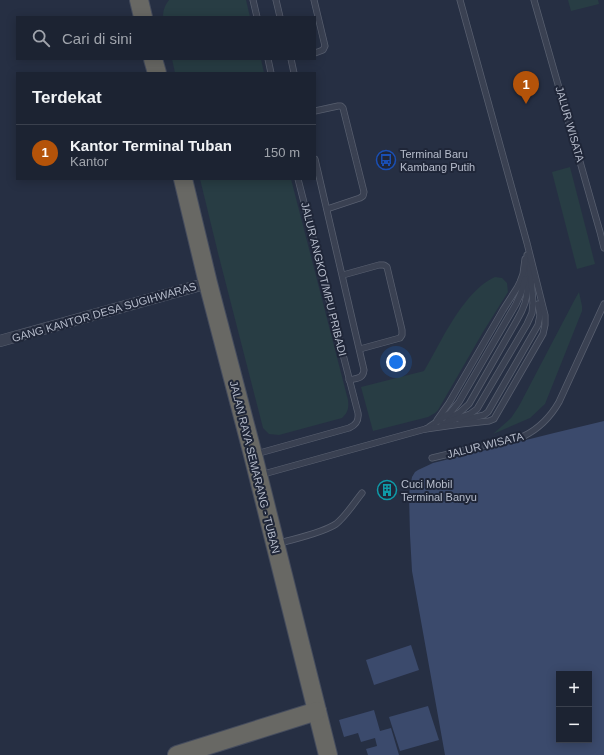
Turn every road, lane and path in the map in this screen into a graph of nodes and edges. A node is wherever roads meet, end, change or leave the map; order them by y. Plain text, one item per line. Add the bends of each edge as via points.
1 (139, 0) edge
2 (253, 0) edge
3 (276, 0) edge
4 (314, 0) edge
5 (460, 0) edge
6 (534, 0) edge
7 (143, 16) edge
8 (257, 16) edge
9 (280, 16) edge
10 (316, 53) edge
11 (153, 60) edge
12 (268, 60) edge
13 (291, 60) edge
14 (157, 72) edge
15 (271, 72) edge
16 (294, 72) edge
17 (316, 111) edge
18 (316, 163) edge
19 (182, 180) edge
20 (298, 180) edge
21 (327, 209) junction
22 (527, 243) junction
23 (604, 248) edge
24 (343, 275) junction
25 (208, 283) junction
26 (604, 304) edge
27 (0, 341) edge
28 (360, 349) junction
29 (349, 380) junction
30 (426, 429) junction
31 (253, 455) junction
32 (432, 458) dead end
33 (258, 475) junction
34 (362, 493) dead end
35 (275, 545) junction
36 (317, 711) junction
37 (177, 755) edge
38 (328, 755) edge

1 - 7 highway
2 - 8 lane
3 - 9 lane
4 - 10 lane via 325,46 323,50
5 - 22 lane
6 - 23 lane, JALUR WISATA
11 - 14 highway
12 - 15 lane
13 - 16 lane
17 - 21 lane, JALUR ANGKOT/MPU PRIBADI via 338,106 343,108 364,192 362,197
18 - 21 lane, JALUR ANGKOT/MPU PRIBADI
19 - 25 highway, JALAN RAYA SEMARANG - TUBAN
20 - 29 lane, JALUR ANGKOT/MPU PRIBADI
21 - 24 lane, JALUR ANGKOT/MPU PRIBADI
22 - 30 lane via 523,274 517,288 443,412
22 - 30 lane via 526,298 517,320 469,404 452,417
22 - 30 lane via 532,303 532,313 527,324 476,409
22 - 30 lane via 540,312 536,330 486,414
22 - 30 lane via 545,315 543,334 494,419
24 - 28 lane, JALUR ANGKOT/MPU PRIBADI
24 - 28 lane, JALUR ANGKOT/MPU PRIBADI via 379,265 387,267 403,333 400,338
25 - 27 street, GANG KANTOR DESA SUGIHWARAS
25 - 31 highway, JALAN RAYA SEMARANG - TUBAN
26 - 32 lane, JALUR WISATA via 559,402 542,423 524,436
28 - 29 lane, JALUR ANGKOT/MPU PRIBADI via 364,373 362,377
29 - 31 lane, JALUR ANGKOT/MPU PRIBADI via 358,417 353,426
30 - 33 lane
31 - 33 highway, JALAN RAYA SEMARANG - TUBAN
33 - 35 highway, JALAN RAYA SEMARANG - TUBAN
34 - 35 lane via 335,524
35 - 36 highway, JALAN RAYA SEMARANG - TUBAN
36 - 37 highway
36 - 38 highway, JALAN RAYA SEMARANG - TUBAN

